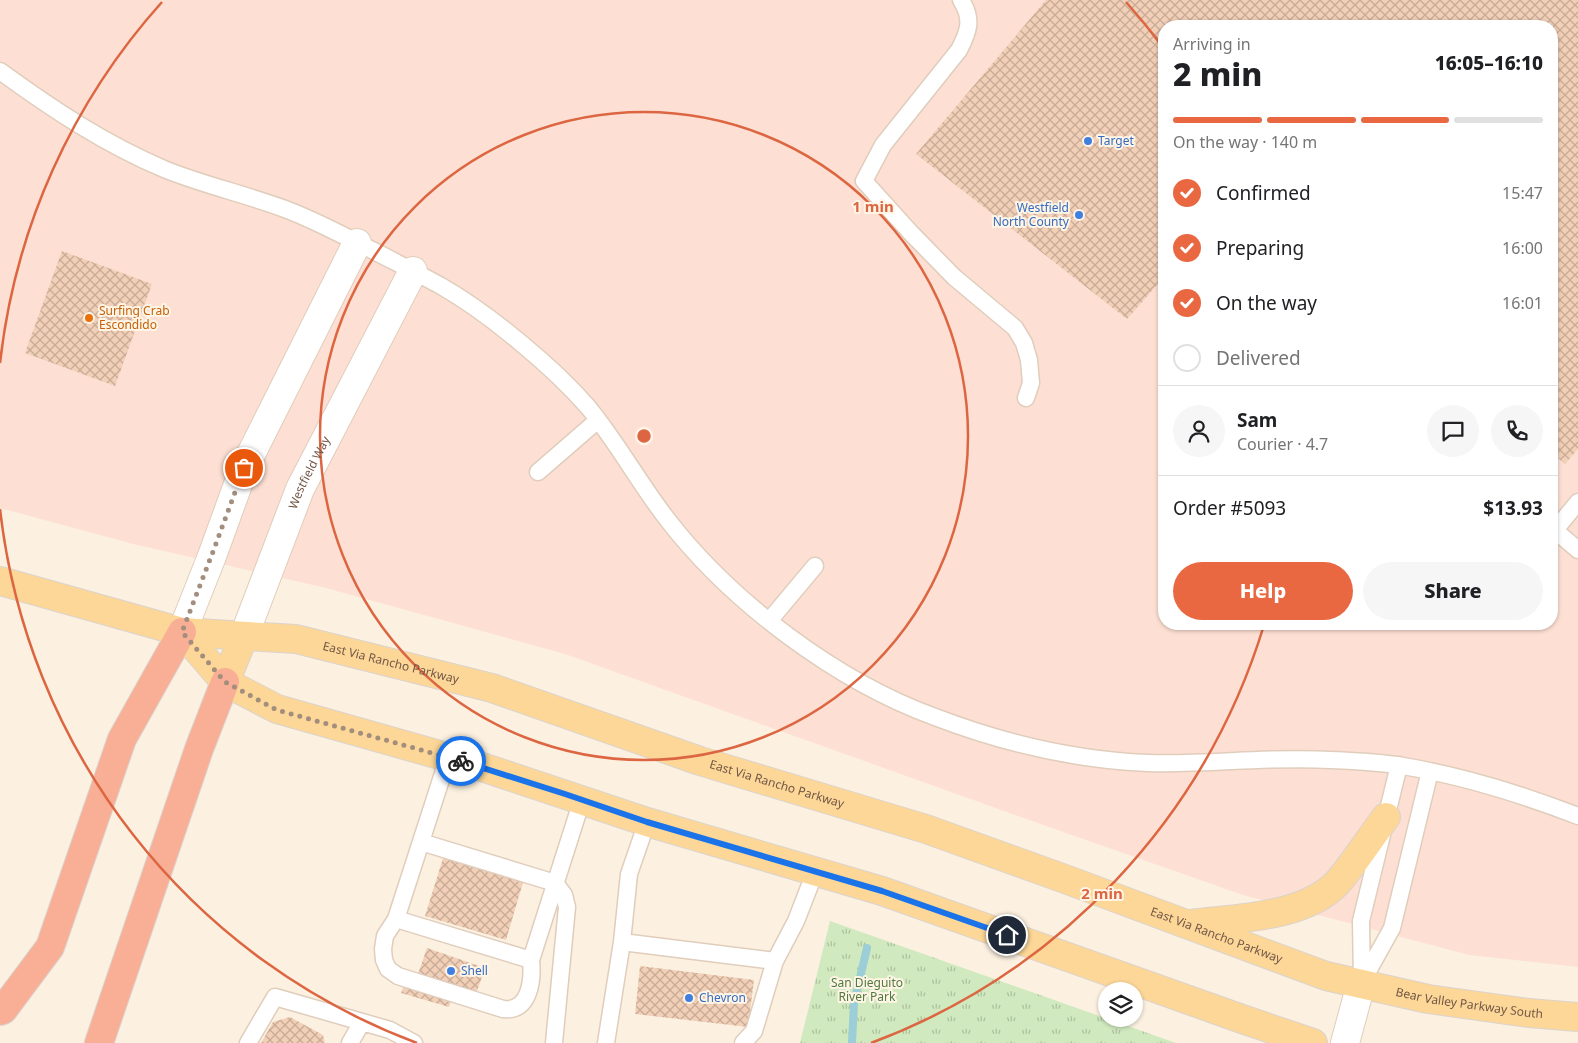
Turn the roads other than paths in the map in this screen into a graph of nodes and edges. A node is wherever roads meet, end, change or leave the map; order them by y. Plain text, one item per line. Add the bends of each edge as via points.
1 (961, 0) edge
2 (0, 71) edge
3 (357, 243) junction
4 (413, 271) junction
5 (1026, 398) dead end
6 (598, 420) junction
7 (538, 472) dead end
8 (1578, 502) edge
9 (1558, 524) edge
10 (1558, 533) edge
11 (1578, 550) edge
12 (815, 566) dead end
13 (0, 581) edge
14 (769, 620) junction
15 (182, 632) junction
16 (244, 636) junction
17 (225, 682) junction
18 (448, 758) junction
19 (1399, 765) junction
20 (1430, 772) junction
21 (582, 800) junction
22 (1578, 816) edge
23 (1386, 817) junction
24 (647, 822) junction
25 (421, 842) junction
26 (815, 872) junction
27 (555, 883) junction
28 (396, 919) junction
29 (1186, 924) junction
30 (622, 942) junction
31 (531, 960) junction
32 (775, 962) junction
33 (1362, 984) junction
34 (0, 1011) edge
35 (1578, 1017) edge
36 (362, 1022) junction
37 (99, 1043) edge
38 (248, 1043) edge
39 (350, 1043) edge
40 (414, 1043) edge
41 (554, 1043) edge
42 (606, 1043) edge
43 (743, 1043) edge
44 (1313, 1043) edge
45 (1345, 1043) edge

1 - 5 lane via 969,23 960,50 883,145 864,181 954,277 1016,328 1029,360 1031,383
2 - 3 lane via 106,141 188,178 284,209
3 - 4 lane
3 - 15 street via 244,468
4 - 6 lane via 444,287 520,342 554,371
4 - 16 street, Westfield Way via 300,489
6 - 7 lane
6 - 14 lane via 669,522 693,550
8 - 9 lane
10 - 11 lane
12 - 14 lane
13 - 15 main road, East Via Rancho Parkway
14 - 19 lane via 814,654 904,705 971,730 1046,750 1146,763 1328,759
15 - 16 main road, East Via Rancho Parkway
15 - 17 main road
15 - 34 highway via 122,739 50,947
16 - 17 main road, Westfield Way
16 - 29 main road, East Via Rancho Parkway via 296,639 492,688 700,761 926,829
17 - 18 main road via 277,710
17 - 37 highway
18 - 21 main road
18 - 25 lane
19 - 20 lane
19 - 23 lane
20 - 22 lane via 1487,784
20 - 33 lane via 1392,928
21 - 24 main road
21 - 27 lane
23 - 29 main road via 1337,882 1319,897 1269,914
23 - 33 lane via 1362,921
24 - 26 main road
24 - 30 lane via 629,874
25 - 27 lane
25 - 28 lane
26 - 32 lane via 796,922
26 - 44 main road via 882,891
27 - 31 lane
27 - 41 lane via 564,894 567,907
28 - 31 lane
28 - 31 lane via 385,936 383,949 388,969 398,976 503,1009 515,1008 525,999 531,984
29 - 33 main road, East Via Rancho Parkway via 1326,976
30 - 32 lane
30 - 42 lane
32 - 43 lane via 754,1031
33 - 35 main road, Bear Valley Parkway South via 1428,999
33 - 45 street
36 - 38 lane via 275,997
36 - 39 lane
36 - 40 lane via 390,1030

